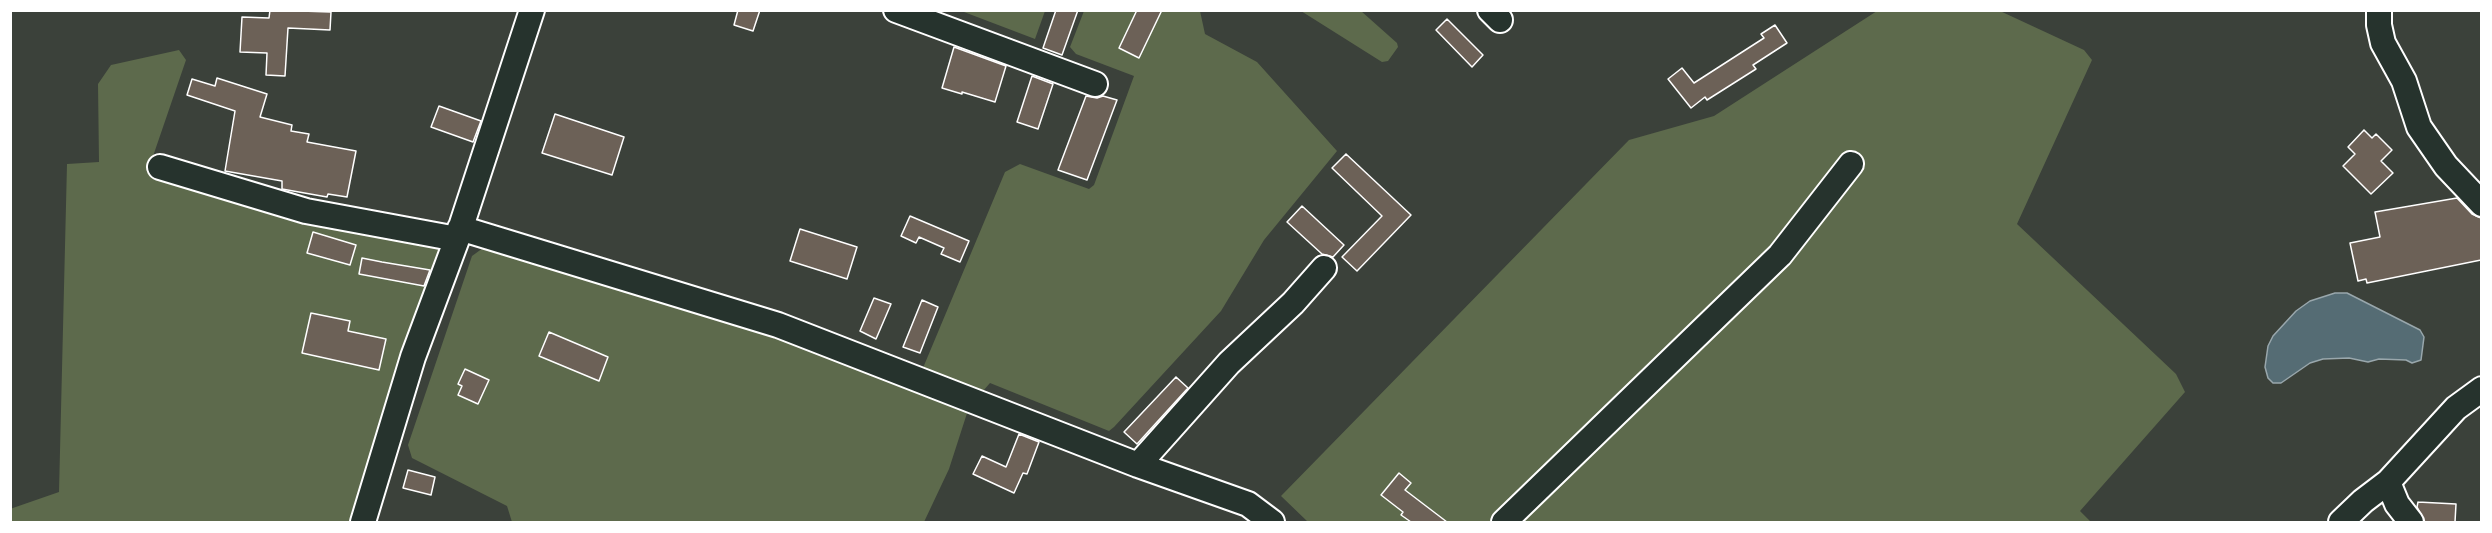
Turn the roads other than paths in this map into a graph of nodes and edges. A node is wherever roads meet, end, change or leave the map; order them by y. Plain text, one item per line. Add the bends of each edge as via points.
1 (532, 10) edge
2 (896, 10) edge
3 (2379, 10) edge
4 (1095, 84) dead end
5 (1851, 164) dead end
6 (160, 167) dead end
7 (2481, 204) edge
8 (459, 234) junction
9 (1324, 268) dead end
10 (2481, 389) edge
11 (1138, 465) junction
12 (2388, 482) junction
13 (1245, 513) edge
14 (363, 522) edge
15 (1272, 522) edge
16 (1504, 522) edge
17 (2341, 522) edge
18 (2411, 522) edge

1 - 8 street
2 - 4 street
3 - 7 street via 2383,43 2404,81 2420,127 2446,166
5 - 16 street via 1780,255
6 - 8 street via 306,211
8 - 11 street via 778,325
8 - 14 street via 413,357
9 - 11 street via 1229,363
10 - 12 street via 2456,408
11 - 13 street
12 - 17 street
12 - 18 street via 2397,504
13 - 15 street

